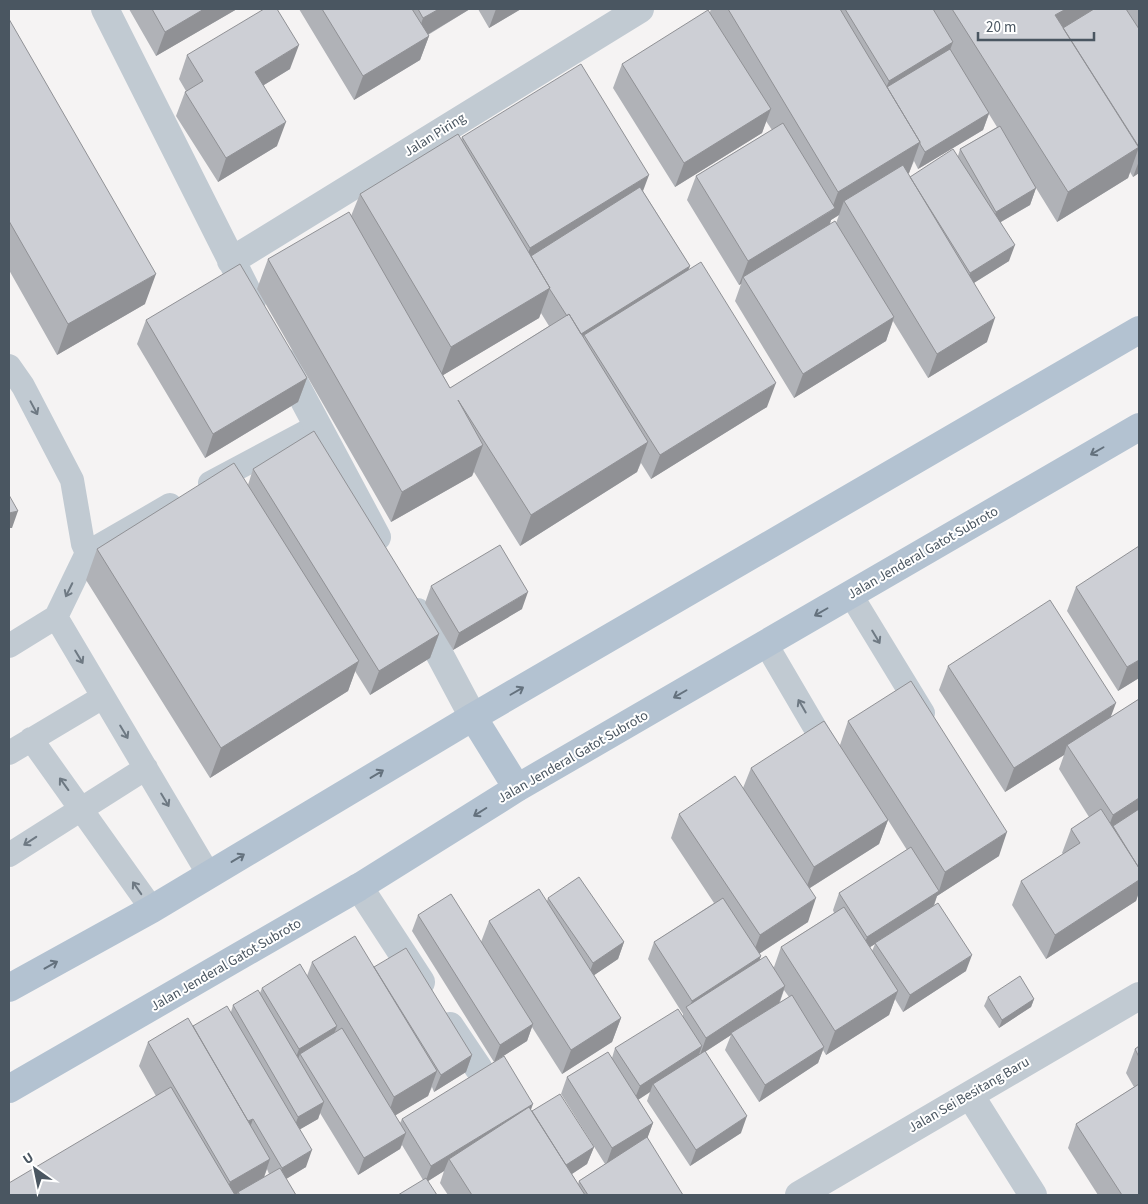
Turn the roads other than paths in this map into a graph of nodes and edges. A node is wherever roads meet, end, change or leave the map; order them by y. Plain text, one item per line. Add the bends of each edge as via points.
1 (105, 9) edge
2 (640, 9) edge
3 (231, 261) junction
4 (1139, 330) edge
5 (9, 366) edge
6 (317, 426) junction
7 (1139, 427) edge
8 (87, 553) junction
9 (390, 563) edge
10 (404, 588) edge
11 (851, 595) junction
12 (56, 617) junction
13 (766, 644) junction
14 (9, 646) edge
15 (103, 697) junction
16 (473, 717) junction
17 (936, 735) edge
18 (31, 739) junction
19 (9, 753) edge
20 (146, 768) junction
21 (844, 774) edge
22 (518, 788) junction
23 (81, 808) junction
24 (9, 855) edge
25 (210, 875) junction
26 (359, 887) junction
27 (152, 909) junction
28 (9, 988) edge
29 (1139, 996) edge
30 (479, 1069) edge
31 (9, 1089) edge
32 (970, 1095) junction
33 (799, 1195) edge
34 (1033, 1195) edge

1 - 3 street
2 - 3 street, Jalan Piring
3 - 6 street
16 -> 4 main road
5 -> 8 lane via 23,386 72,480
6 - 8 lane
6 - 9 street
7 -> 11 main road, Jalan Jenderal Gatot Subroto
8 -> 12 lane
10 - 16 street
11 -> 13 main road, Jalan Jenderal Gatot Subroto
11 -> 17 lane
12 - 14 lane
12 -> 15 lane
21 -> 13 lane
13 -> 22 main road, Jalan Jenderal Gatot Subroto
15 - 18 lane
15 -> 20 lane
16 - 22 main road
25 -> 16 main road
18 - 19 lane
23 -> 18 lane
20 - 23 lane
20 -> 25 lane
22 -> 26 main road, Jalan Jenderal Gatot Subroto
23 -> 24 lane
27 -> 23 lane
25 - 27 main road
26 - 30 street
26 - 31 main road, Jalan Jenderal Gatot Subroto
28 -> 27 main road
29 - 32 street, Jalan Sei Besitang Baru
32 - 33 street, Jalan Sei Besitang Baru
32 - 34 street

